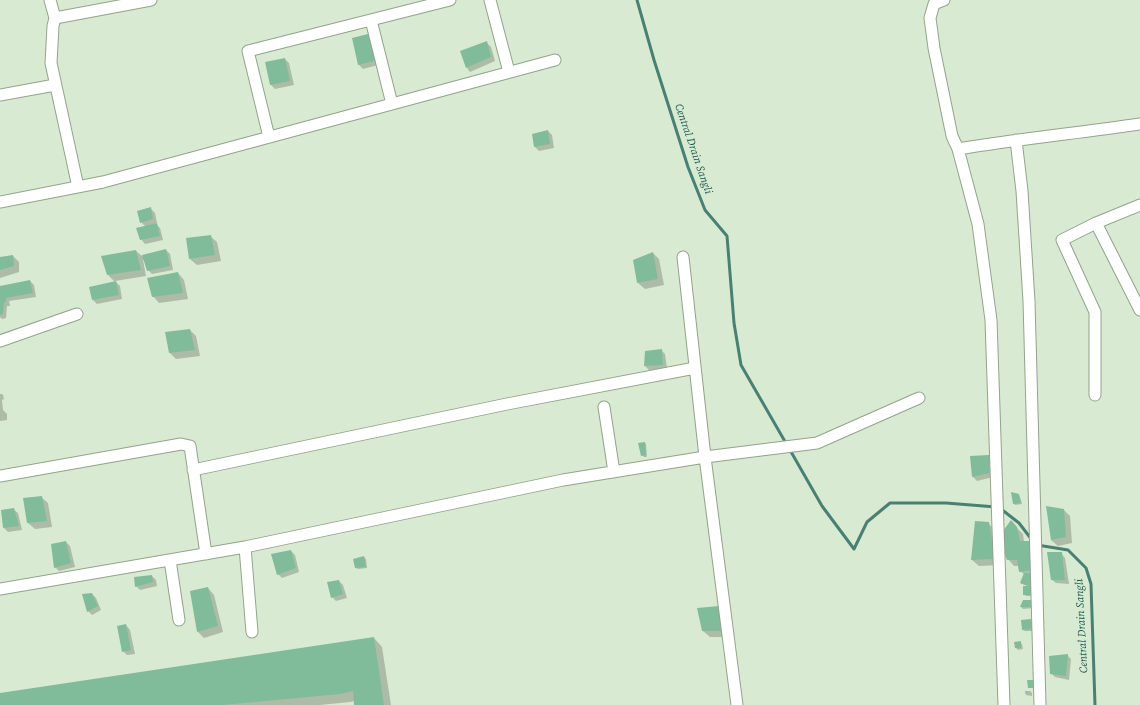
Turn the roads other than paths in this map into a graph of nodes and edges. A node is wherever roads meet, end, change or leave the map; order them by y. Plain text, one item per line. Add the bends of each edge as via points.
1 (50, 0) edge
2 (151, 0) edge
3 (450, 0) edge
4 (490, 0) edge
5 (942, 0) edge
6 (56, 18) junction
7 (371, 20) junction
8 (555, 60) dead end
9 (509, 72) junction
10 (55, 86) junction
11 (0, 95) edge
12 (392, 104) junction
13 (1140, 124) edge
14 (269, 137) junction
15 (1016, 140) junction
16 (958, 149) junction
17 (78, 187) junction
18 (0, 202) edge
19 (1140, 205) edge
20 (1096, 223) junction
21 (683, 256) dead end
22 (1140, 310) edge
23 (77, 314) dead end
24 (0, 340) edge
25 (695, 368) junction
26 (1095, 395) dead end
27 (919, 398) dead end
28 (604, 407) dead end
29 (705, 457) junction
30 (193, 470) junction
31 (614, 472) junction
32 (0, 476) edge
33 (245, 547) junction
34 (206, 554) junction
35 (170, 560) junction
36 (0, 589) edge
37 (179, 620) dead end
38 (252, 632) dead end
39 (738, 705) edge
40 (1004, 705) edge
41 (1040, 705) edge

1 - 6 street
2 - 6 street
3 - 7 street
4 - 9 street
5 - 16 street via 934,4 930,18 952,136
6 - 10 street via 53,26 51,63
7 - 12 street
7 - 14 street via 248,51
8 - 9 street
9 - 12 street
10 - 11 street
10 - 17 street
12 - 14 street
13 - 15 street
14 - 17 street
15 - 16 street
15 - 41 street via 1029,301
16 - 40 street via 978,224 991,320
17 - 18 street
19 - 20 street
20 - 22 street
20 - 26 street via 1062,240 1095,312
21 - 25 street
23 - 24 street
25 - 29 street
25 - 30 street via 507,404
27 - 29 street via 816,443
28 - 31 street
29 - 31 street
29 - 39 street
30 - 32 street via 190,446 181,444
30 - 34 street
31 - 33 street via 563,480
33 - 34 street
33 - 38 street
34 - 35 street
35 - 36 street
35 - 37 street

